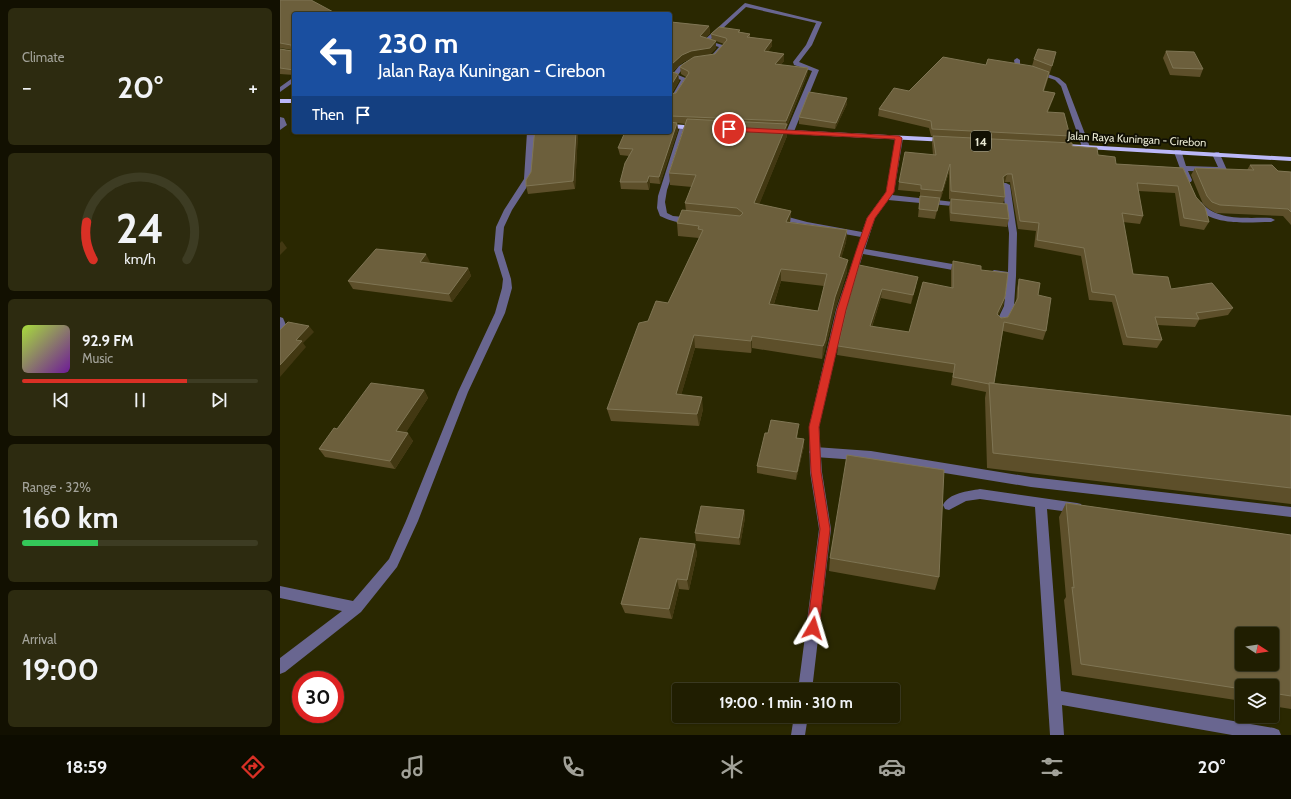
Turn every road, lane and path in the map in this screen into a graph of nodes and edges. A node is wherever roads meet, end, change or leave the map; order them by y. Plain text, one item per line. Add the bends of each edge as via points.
1 (1017, 60) dead end
2 (292, 81) edge
3 (280, 90) edge
4 (672, 98) edge
5 (280, 100) edge
6 (292, 101) edge
7 (280, 118) edge
8 (672, 126) edge
9 (684, 127) junction
10 (280, 128) edge
11 (706, 128) edge
12 (767, 131) edge
13 (790, 132) junction
14 (531, 134) edge
15 (899, 138) junction
16 (959, 140) edge
17 (1064, 146) edge
18 (1086, 147) junction
19 (1178, 152) junction
20 (1216, 154) junction
21 (1291, 158) edge
22 (1183, 168) junction
23 (1006, 185) edge
24 (1191, 186) edge
25 (886, 197) junction
26 (1196, 198) edge
27 (970, 205) edge
28 (769, 215) edge
29 (1270, 220) dead end
30 (700, 221) edge
31 (865, 235) junction
32 (860, 251) junction
33 (1012, 276) junction
34 (280, 320) edge
35 (1001, 323) edge
36 (280, 327) edge
37 (815, 452) junction
38 (1042, 503) junction
39 (949, 505) dead end
40 (1088, 509) edge
41 (1291, 512) edge
42 (280, 592) edge
43 (356, 608) junction
44 (280, 667) edge
45 (806, 683) edge
46 (1055, 697) junction
47 (800, 723) edge
48 (798, 735) edge
49 (1057, 735) edge
50 (1274, 735) edge

1 - 18 street via 1017,65 1057,79 1064,85
2 - 3 street
4 - 13 street via 685,80 674,76 690,61 712,58 723,46 705,42 745,5 819,22 809,45 796,62 816,70
5 - 6 highway
7 - 10 street via 284,125
8 - 9 highway
9 - 11 highway
9 - 30 street via 662,193 661,208 663,214 671,218
12 - 13 highway, 14
13 - 15 highway, 14
14 - 43 street via 528,179 500,227 498,250 507,279 500,313 463,392 393,563
15 - 16 highway, 14
15 - 25 street via 890,192
17 - 18 highway, Jalan Raya Kuningan - Cirebon
18 - 19 highway, Jalan Raya Kuningan - Cirebon
19 - 20 highway, Jalan Raya Kuningan - Cirebon
19 - 22 street
20 - 21 highway, Jalan Raya Kuningan - Cirebon
20 - 22 street via 1223,170
22 - 24 street
23 - 33 street via 1005,208 1013,233
25 - 27 street
25 - 31 street via 871,218
26 - 29 street via 1200,208 1212,216
28 - 31 street
31 - 32 street
32 - 33 street
32 - 37 street via 841,310 814,427
33 - 35 street via 1009,306
34 - 36 street
37 - 41 street via 871,456 1031,482
37 - 45 street via 825,529
38 - 39 street via 980,494 964,496
38 - 40 street
38 - 46 street
42 - 43 street
43 - 44 street
46 - 49 street
46 - 50 street
47 - 48 street

